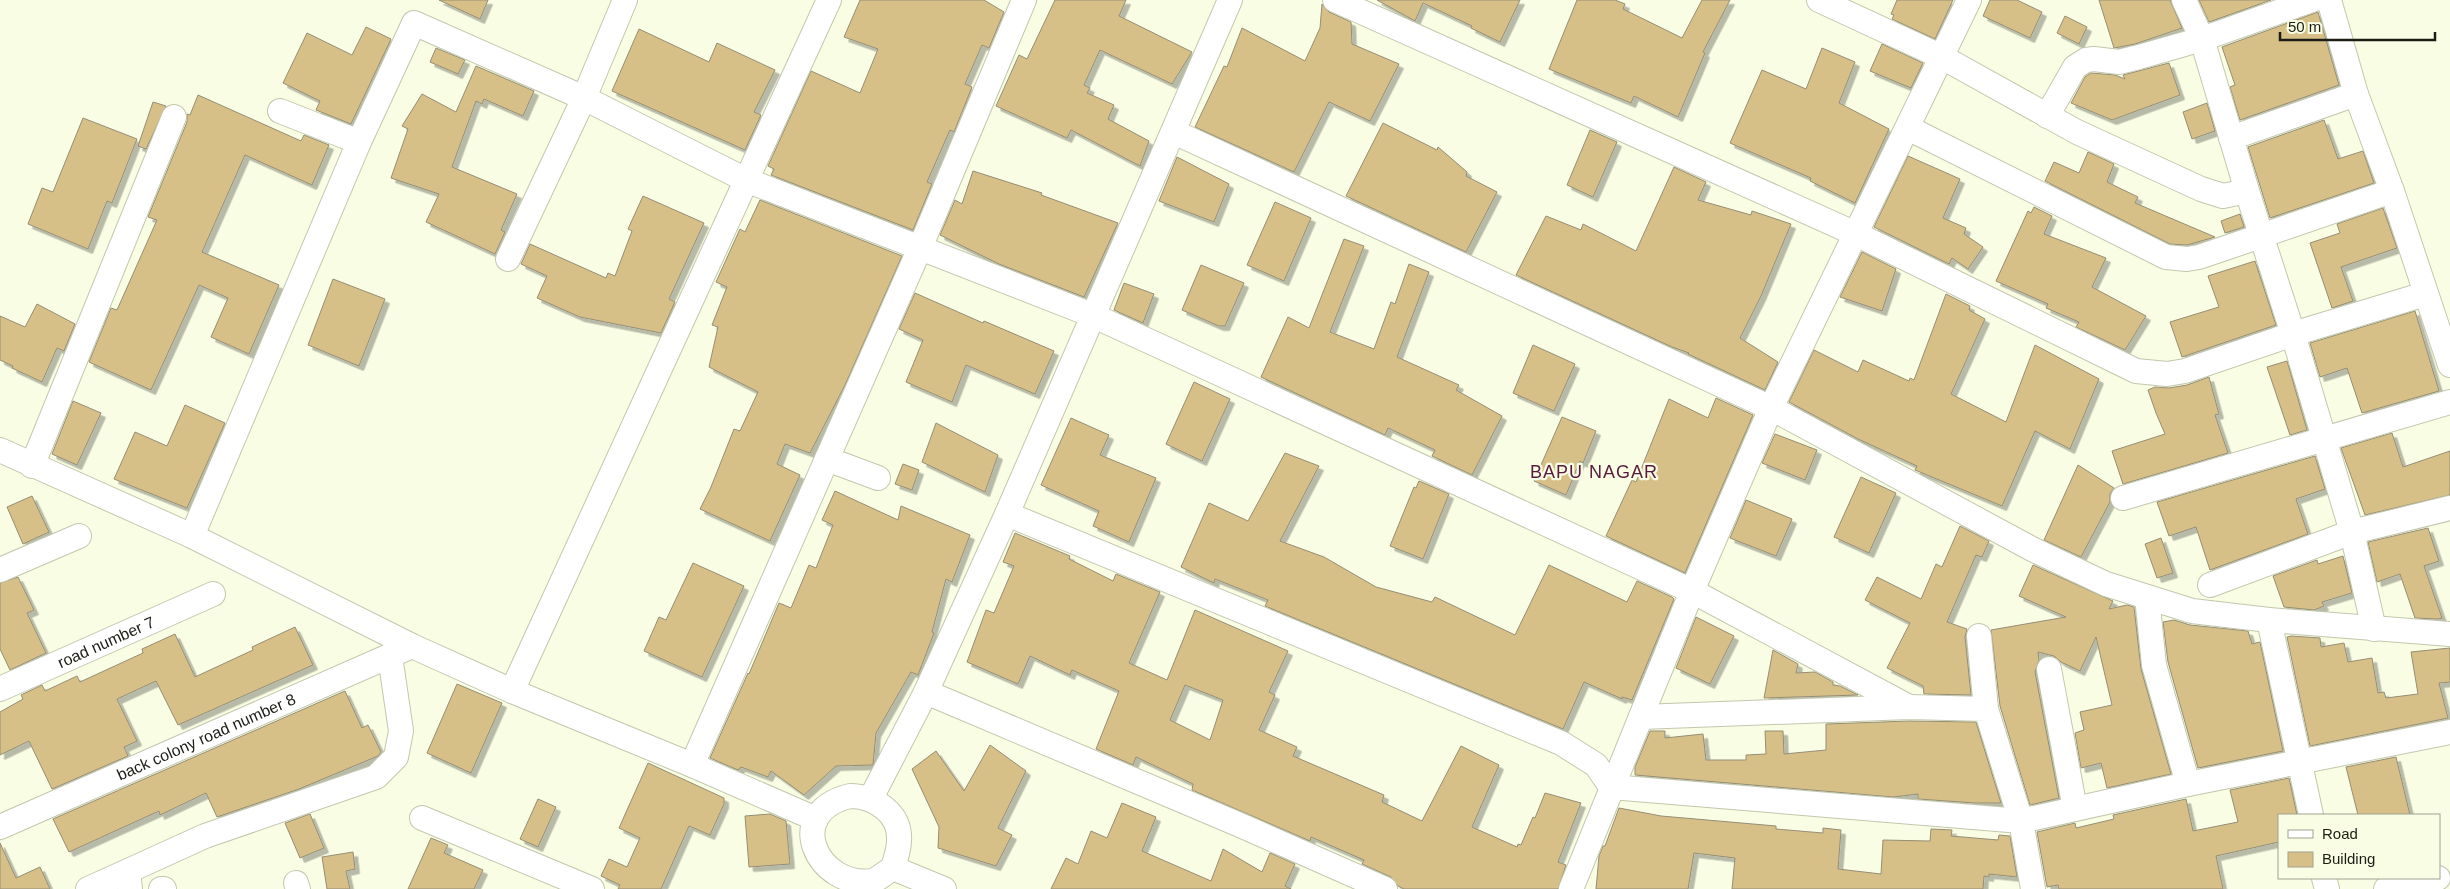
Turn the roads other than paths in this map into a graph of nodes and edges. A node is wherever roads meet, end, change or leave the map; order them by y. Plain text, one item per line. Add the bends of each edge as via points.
1 (626, 0) edge
2 (829, 0) edge
3 (1024, 0) edge
4 (1230, 0) edge
5 (1335, 0) edge
6 (1819, 0) edge
7 (1970, 0) edge
8 (2184, 0) edge
9 (2312, 0) edge
10 (2329, 0) edge
11 (2202, 39) junction
12 (1942, 57) junction
13 (2356, 94) junction
14 (584, 98) junction
15 (280, 111) dead end
16 (2047, 116) junction
17 (174, 117) dead end
18 (1908, 128) junction
19 (1174, 132) junction
20 (2231, 138) junction
21 (359, 142) junction
22 (746, 180) junction
23 (2247, 191) junction
24 (2392, 191) junction
25 (1856, 234) junction
26 (2263, 236) junction
27 (920, 248) junction
28 (508, 259) dead end
29 (2425, 294) junction
30 (1092, 314) junction
31 (2293, 334) junction
32 (2450, 366) edge
33 (2450, 402) edge
34 (1771, 408) junction
35 (2323, 438) junction
36 (0, 450) edge
37 (827, 459) junction
38 (32, 466) junction
39 (878, 478) dead end
40 (2123, 498) dead end
41 (2450, 508) edge
42 (1007, 514) junction
43 (2352, 532) junction
44 (80, 536) dead end
45 (192, 536) junction
46 (0, 570) edge
47 (2210, 585) dead end
48 (1692, 590) junction
49 (213, 594) dead end
50 (2147, 597) junction
51 (2269, 620) junction
52 (2374, 629) junction
53 (2450, 634) edge
54 (1979, 636) dead end
55 (412, 646) junction
56 (390, 656) junction
57 (2048, 669) dead end
58 (0, 689) edge
59 (512, 691) junction
60 (926, 692) junction
61 (1909, 707) junction
62 (1986, 709) junction
63 (1641, 718) junction
64 (2450, 732) edge
65 (2300, 763) junction
66 (692, 765) junction
67 (2188, 784) junction
68 (1611, 787) junction
69 (871, 798) junction
70 (2075, 809) junction
71 (2311, 814) edge
72 (422, 818) dead end
73 (816, 819) junction
74 (2021, 821) junction
75 (0, 827) edge
76 (892, 868) junction
77 (2433, 879) edge
78 (129, 880) edge
79 (838, 885) edge
80 (88, 889) edge
81 (592, 889) edge
82 (944, 889) edge
83 (1385, 889) edge
84 (1572, 889) edge
85 (2033, 889) edge
86 (2386, 889) edge

1 - 14 street
2 - 22 street
3 - 27 street
4 - 19 street
5 - 25 street
6 - 12 street
7 - 12 street
8 - 11 street
9 - 11 street
10 - 13 street
11 - 16 street via 2119,62 2086,60 2075,67
11 - 20 street
12 - 16 street
12 - 18 street
13 - 20 street
13 - 24 street
14 - 21 street via 414,23
14 - 22 street
14 - 28 street
15 - 21 street
16 - 23 street via 2201,189 2223,196
17 - 38 street
18 - 25 street
18 - 26 street via 2166,257 2199,257
19 - 30 street
19 - 34 street
20 - 23 street
21 - 45 street
22 - 27 street
22 - 59 street
23 - 26 street
24 - 26 street
24 - 29 street
25 - 31 street via 2136,371 2167,374 2185,371
25 - 34 street
26 - 31 street
27 - 30 street
27 - 37 street
29 - 31 street
29 - 32 street
30 - 42 street
30 - 48 street
31 - 35 street
33 - 35 street
34 - 48 street
34 - 50 street via 2032,549 2106,584
35 - 40 street
35 - 43 street
36 - 38 street
37 - 39 street
37 - 66 street
38 - 45 street
41 - 43 street
42 - 60 street
42 - 68 street via 1561,743 1596,765
43 - 47 street
43 - 52 street
44 - 46 street
45 - 55 street
48 - 61 street
48 - 63 street
49 - 58 street, road number 7
50 - 51 street via 2192,611
50 - 67 street via 2154,665
51 - 52 street
51 - 65 street
52 - 53 street
54 - 62 street
55 - 56 street, back colony road number 8
55 - 59 street
56 - 75 street, back colony road number 8
56 - 78 street via 401,731 396,757 376,777 205,836
57 - 70 street
59 - 66 street
60 - 69 street
60 - 83 street via 1240,824
61 - 62 street
61 - 63 street
62 - 74 street
63 - 68 street
64 - 65 street
65 - 67 street
65 - 71 street
66 - 73 street
67 - 70 street
68 - 74 street
68 - 84 street
69 - 73 street via 839,798 822,810
69 - 76 street via 886,808 896,822 900,840
70 - 74 street
72 - 81 street
73 - 79 street via 811,837 814,856
74 - 85 street
76 - 79 street via 873,881
76 - 82 street
77 - 86 street
78 - 80 street

